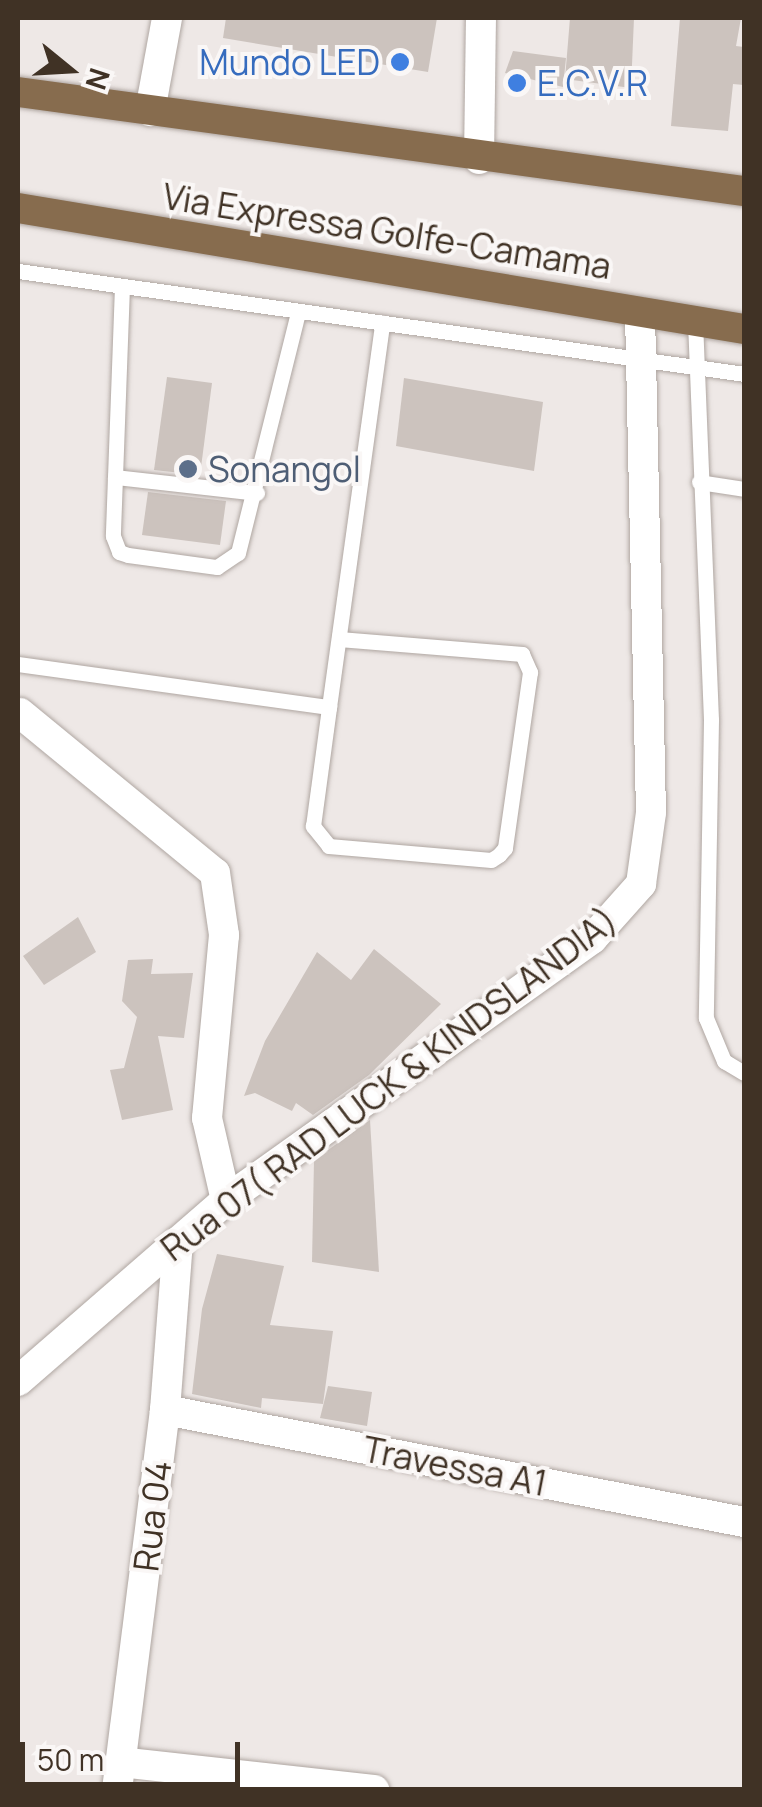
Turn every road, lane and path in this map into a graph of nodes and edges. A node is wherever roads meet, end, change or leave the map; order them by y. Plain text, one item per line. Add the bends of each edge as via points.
1 (167, 18) edge
2 (480, 18) edge
3 (18, 92) edge
4 (150, 111) junction
5 (478, 159) junction
6 (739, 192) edge
7 (18, 208) edge
8 (18, 271) edge
9 (122, 286) junction
10 (298, 312) junction
11 (640, 312) junction
12 (697, 321) junction
13 (382, 324) junction
14 (744, 327) edge
15 (644, 361) junction
16 (696, 367) junction
17 (744, 374) edge
18 (115, 477) junction
19 (699, 482) junction
20 (744, 489) edge
21 (257, 494) junction
22 (338, 639) junction
23 (18, 664) edge
24 (329, 707) junction
25 (20, 713) dead end
26 (744, 1073) edge
27 (226, 1200) junction
28 (178, 1241) junction
29 (18, 1381) edge
30 (166, 1410) junction
31 (744, 1522) edge
32 (119, 1776) edge
33 (374, 1790) edge

1 - 4 street
2 - 5 street
3 - 4 highway
4 - 5 highway
5 - 6 highway
7 - 11 highway, Via Expressa Golfe-Camama
8 - 9 lane
9 - 10 lane
9 - 18 lane
10 - 13 lane
10 - 21 lane
11 - 12 highway, Via Expressa Golfe-Camama
11 - 15 street, Rua 07( RAD LUCK & KINDSLANDIA)
12 - 14 highway, Via Expressa Golfe-Camama
12 - 16 lane
13 - 15 lane
13 - 22 lane
15 - 16 lane
15 - 27 street, Rua 07( RAD LUCK & KINDSLANDIA) via 651,813 640,884 592,939
16 - 17 lane
16 - 19 lane
18 - 21 lane
18 - 21 lane via 113,536 119,552 216,566 238,553
19 - 20 lane
19 - 26 lane via 711,720 706,1018 724,1061
22 - 24 lane
22 - 24 lane via 522,654 530,672 506,848 491,860 329,846 318,838 313,826
23 - 24 lane
25 - 27 street via 215,874 224,935 207,1118
27 - 28 street, Rua 07( RAD LUCK & KINDSLANDIA)
28 - 29 street, Rua 07( RAD LUCK & KINDSLANDIA)
28 - 30 street, Rua 04
30 - 31 street, Travessa A1
30 - 32 street, Rua 04
32 - 33 street

